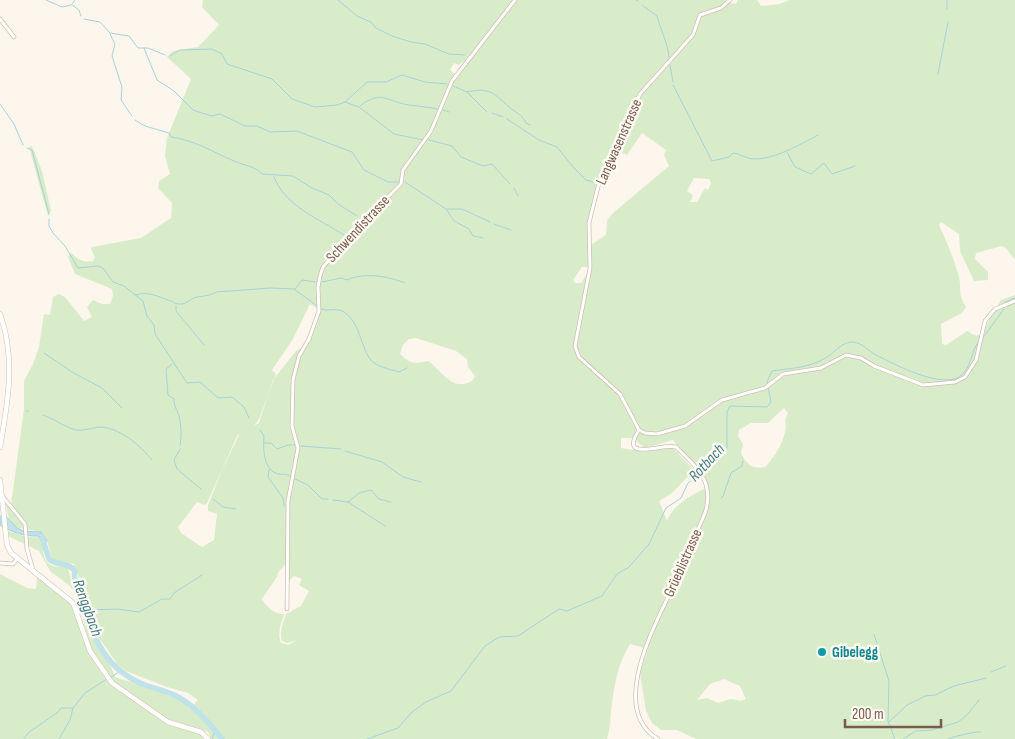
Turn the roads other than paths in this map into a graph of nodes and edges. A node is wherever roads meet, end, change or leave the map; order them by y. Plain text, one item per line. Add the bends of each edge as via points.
1 (515, 0) edge
2 (730, 0) edge
3 (0, 19) edge
4 (14, 36) dead end
5 (1015, 300) edge
6 (0, 314) edge
7 (639, 430) junction
8 (0, 447) edge
9 (0, 480) edge
10 (4, 497) junction
11 (17, 558) junction
12 (0, 563) edge
13 (33, 570) junction
14 (287, 609) dead end
15 (208, 739) edge
16 (658, 739) edge

1 - 14 street, Schwendistrasse via 452,81 431,132 403,170 402,184 323,267 318,287 319,311 299,356 293,380 292,426 298,448 288,501
2 - 7 street, Langwasenstrasse via 721,8 700,15 693,35 640,94 601,174 589,223 590,268 575,346 579,357 620,394
3 - 4 street
5 - 7 street via 991,312 985,321 969,373 955,382 923,385 850,355 821,368 783,374 765,388 722,400 685,426 657,434
6 - 8 street via 8,338 10,364
7 - 16 street, Grüeblistrasse via 634,438 639,450 664,445 676,447 702,477 708,492 707,508 648,639 636,686 641,720
9 - 10 street
10 - 11 street via 7,545
10 - 13 street via 26,528
11 - 12 street via 12,564
11 - 13 street
13 - 15 street via 76,606 90,651 108,679 168,722 200,732

